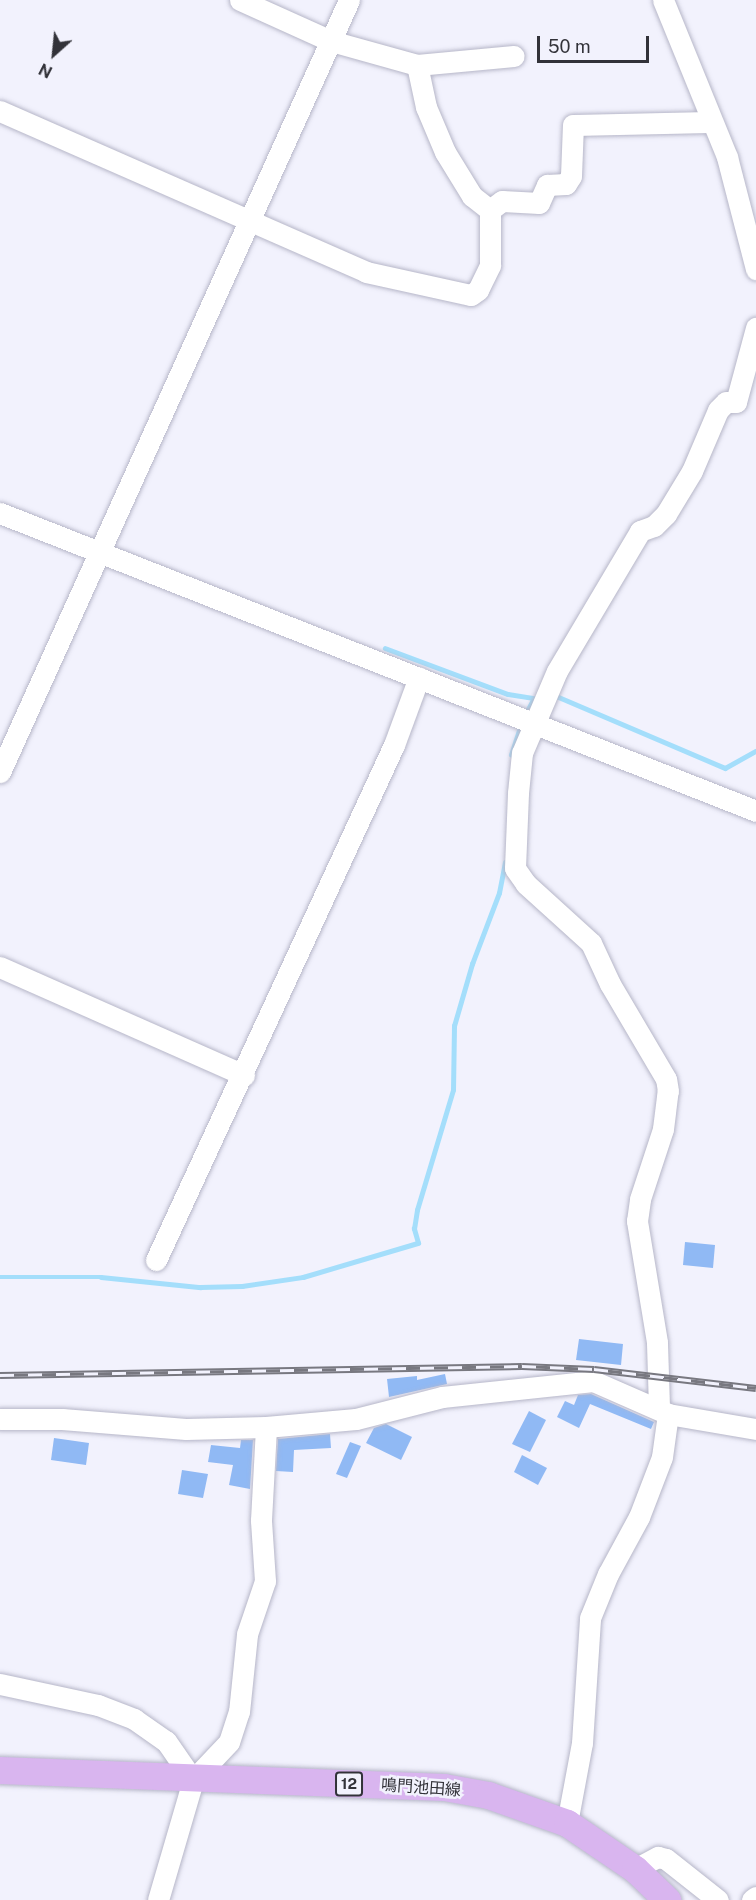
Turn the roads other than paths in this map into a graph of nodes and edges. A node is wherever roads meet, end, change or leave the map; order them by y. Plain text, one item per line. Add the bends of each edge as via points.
1 (240, 0) edge
2 (349, 0) edge
3 (365, 0) edge
4 (663, 0) edge
5 (331, 40) junction
6 (514, 56) dead end
7 (417, 65) junction
8 (0, 111) edge
9 (710, 122) junction
10 (490, 210) junction
11 (250, 221) junction
12 (756, 269) edge
13 (756, 328) edge
14 (0, 513) edge
15 (99, 552) junction
16 (419, 677) junction
17 (526, 720) junction
18 (0, 772) edge
19 (756, 811) edge
20 (0, 967) edge
21 (244, 1075) junction
22 (156, 1260) dead end
23 (663, 1411) junction
24 (0, 1419) edge
25 (266, 1427) junction
26 (756, 1429) edge
27 (0, 1684) edge
28 (0, 1770) edge
29 (193, 1780) junction
30 (567, 1823) junction
31 (635, 1869) junction
32 (756, 1897) edge
33 (158, 1900) edge
34 (667, 1900) edge
35 (718, 1900) edge
36 (752, 1900) edge

1 - 5 street
2 - 3 street
2 - 5 street
4 - 9 street via 680,34
5 - 7 street
5 - 11 street
6 - 7 street
7 - 10 street via 426,107 445,152 472,196
8 - 11 street
9 - 10 street via 573,125 571,176 566,184 547,184 539,203 502,201
9 - 12 street via 727,157
10 - 11 street via 490,265 478,290 471,295 366,272
11 - 15 street
13 - 17 street via 736,402 726,402 718,410 692,471 666,514 654,526 640,531
14 - 15 street
15 - 16 street
15 - 18 street
16 - 17 street
16 - 21 street via 394,745
17 - 19 street
17 - 23 street via 515,868 526,884 591,943 609,984 666,1079 663,1129 640,1199 637,1221 657,1342
20 - 21 street
21 - 22 street
23 - 25 street via 593,1381 442,1397 356,1419
23 - 26 street
23 - 30 street via 662,1457 639,1517 608,1574 590,1618 582,1743
24 - 25 street via 62,1419 186,1429
25 - 29 street via 261,1520 265,1581 247,1634 238,1712 229,1742
27 - 29 street via 126,1714 166,1741
28 - 29 main road, 鳴門池田線 / 12
29 - 30 main road, 鳴門池田線 / 12 via 444,1787 488,1795
29 - 33 street
30 - 31 main road, 鳴門池田線 / 12
31 - 34 main road, 鳴門池田線 / 12
31 - 35 street via 658,1857 673,1861
32 - 36 street

